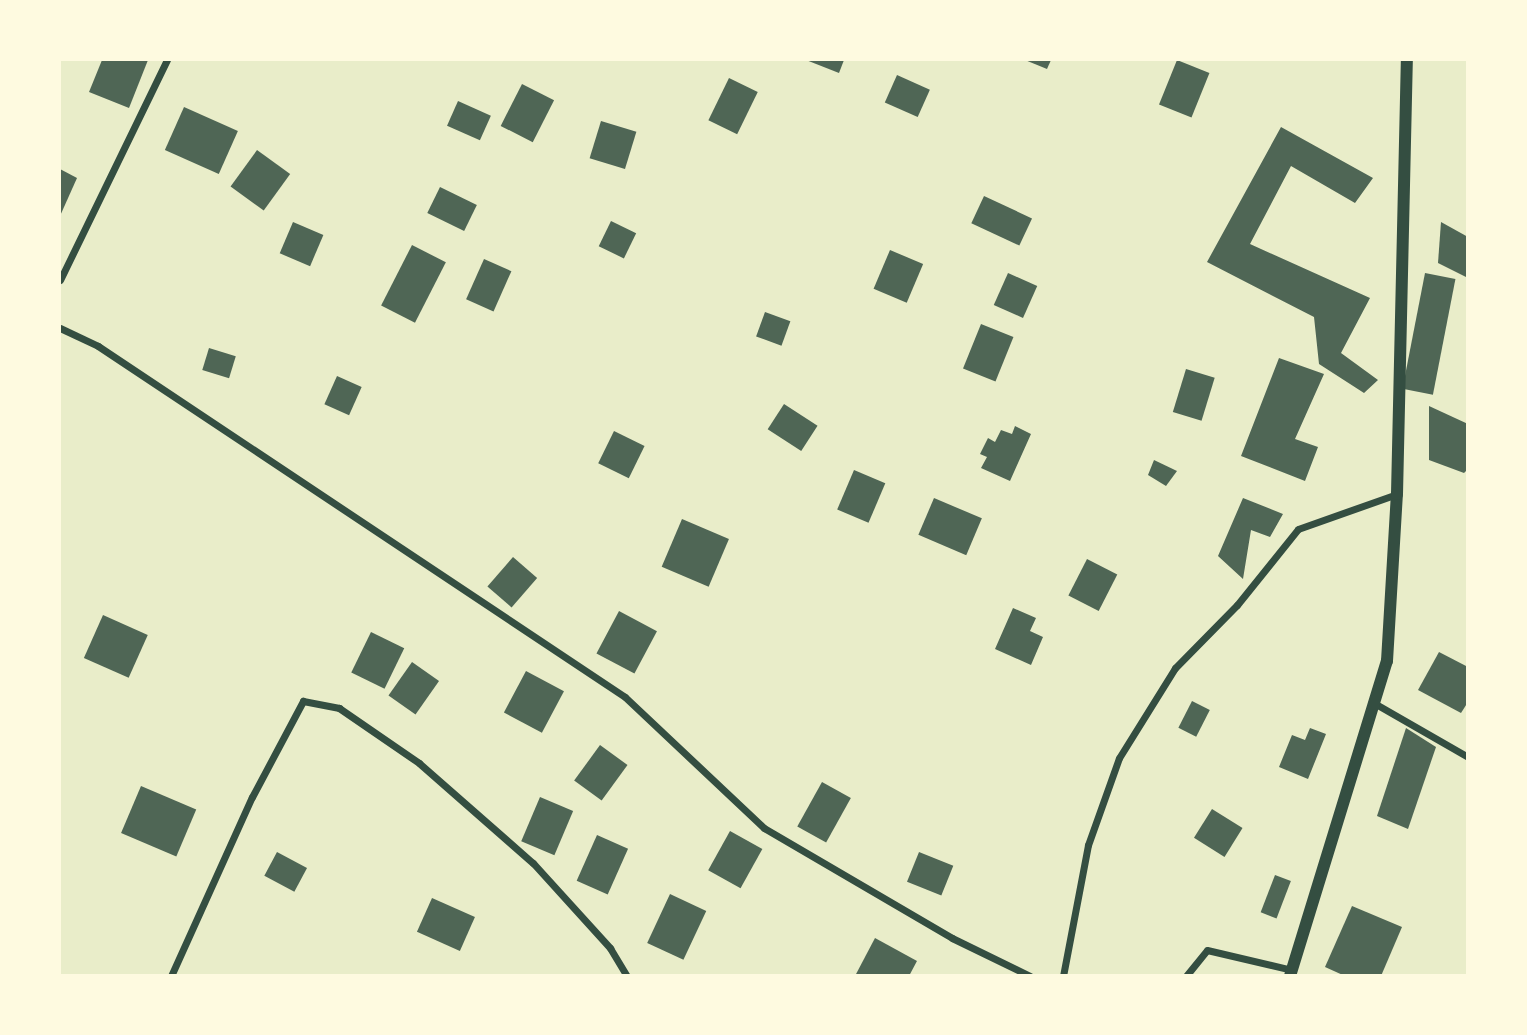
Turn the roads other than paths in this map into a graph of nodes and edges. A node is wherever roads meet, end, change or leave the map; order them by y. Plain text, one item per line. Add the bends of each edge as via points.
1 (167, 60) edge
2 (1407, 60) edge
3 (60, 280) edge
4 (60, 328) edge
5 (1397, 494) junction
6 (1374, 703) junction
7 (1468, 757) edge
8 (1291, 973) edge
9 (171, 975) edge
10 (627, 975) edge
11 (1030, 975) edge
12 (1063, 975) edge
13 (1186, 975) edge

1 - 3 street
2 - 5 street
4 - 11 street via 98,346 625,697 764,828 951,938
5 - 6 street via 1387,661
5 - 12 street via 1298,529 1237,605 1175,668 1119,758 1088,845
6 - 7 street
6 - 8 street
8 - 13 street via 1207,950
9 - 10 street via 252,797 303,701 339,708 419,763 533,863 610,948

